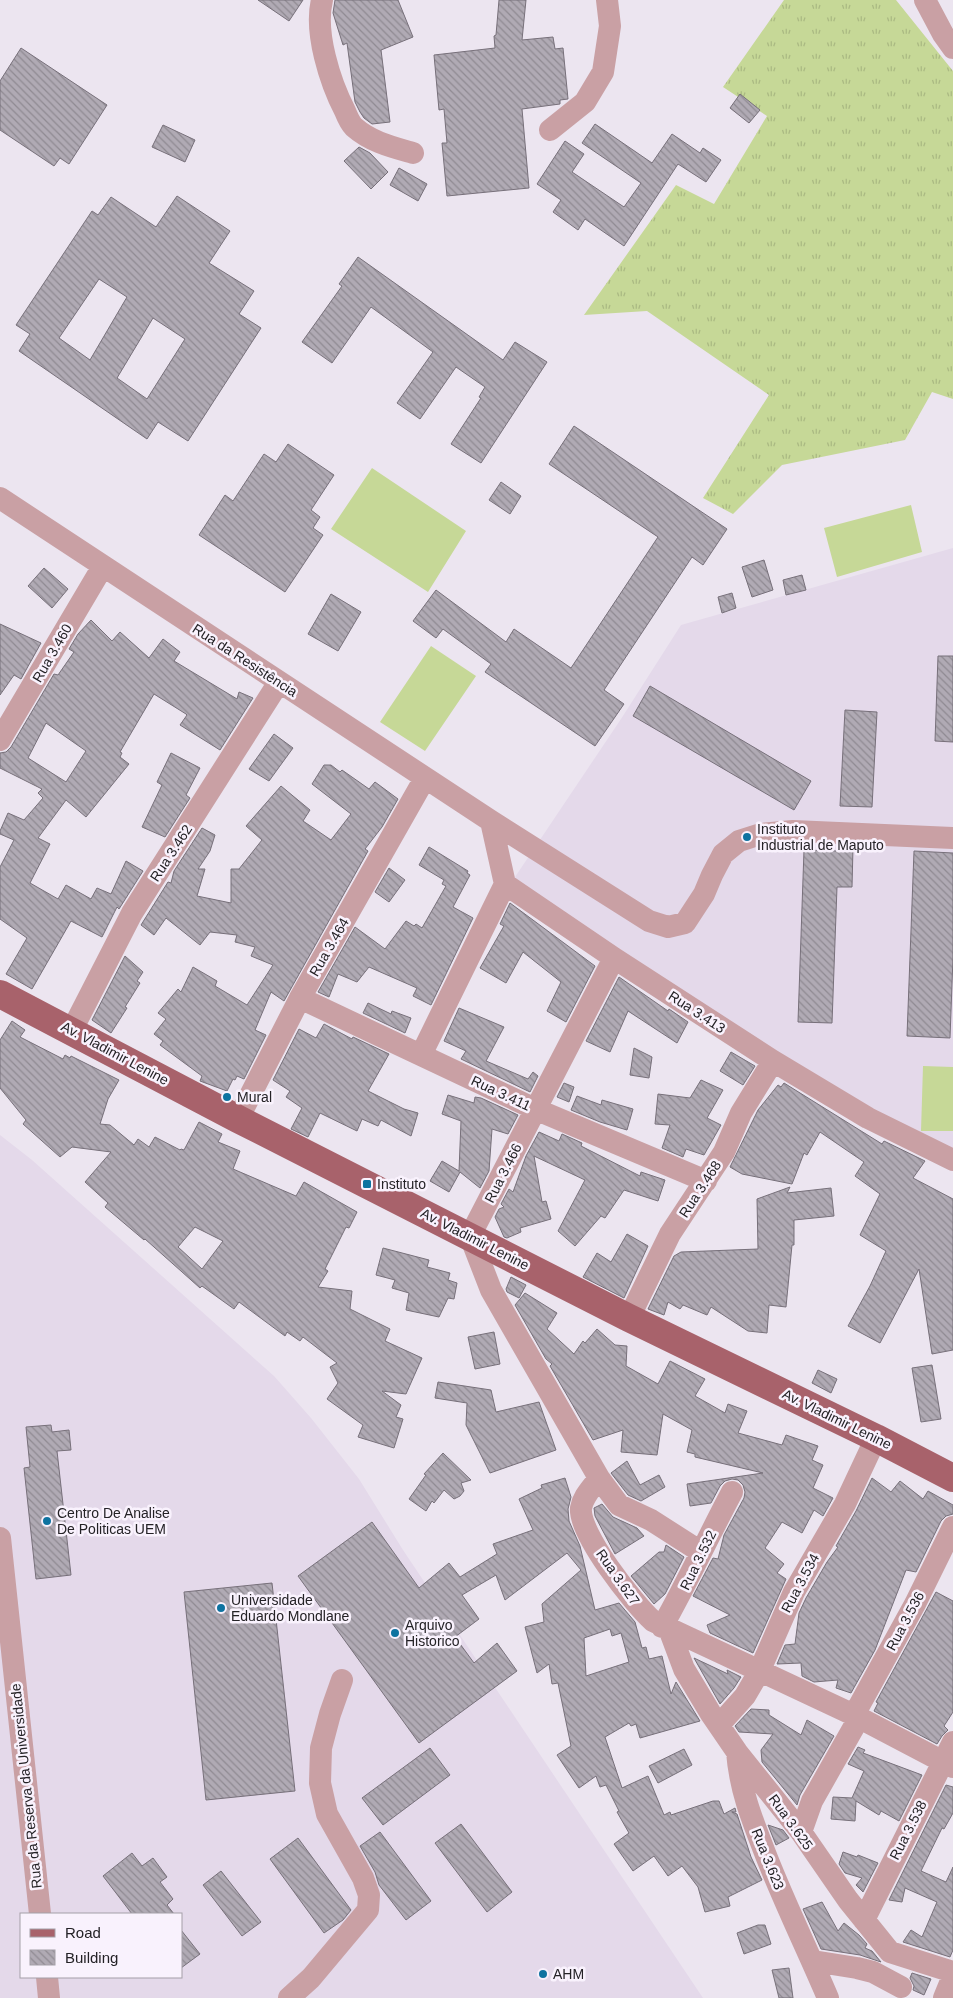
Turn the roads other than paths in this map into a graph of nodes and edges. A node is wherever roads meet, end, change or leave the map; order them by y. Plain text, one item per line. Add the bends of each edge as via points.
1 (322, 0) edge
2 (606, 0) edge
3 (924, 0) edge
4 (953, 48) edge
5 (550, 130) dead end
6 (413, 153) dead end
7 (0, 499) edge
8 (103, 566) junction
9 (279, 682) junction
10 (0, 740) edge
11 (425, 778) junction
12 (491, 821) junction
13 (953, 838) edge
14 (504, 884) junction
15 (614, 958) junction
16 (0, 994) edge
17 (300, 998) junction
18 (72, 1030) junction
19 (421, 1055) junction
20 (773, 1061) junction
21 (535, 1109) junction
22 (238, 1119) junction
23 (953, 1160) edge
24 (706, 1181) junction
25 (470, 1236) junction
26 (629, 1318) junction
27 (876, 1438) junction
28 (599, 1478) junction
29 (953, 1478) edge
30 (732, 1492) dead end
31 (953, 1527) edge
32 (0, 1538) edge
33 (701, 1552) junction
34 (665, 1628) junction
35 (759, 1672) junction
36 (342, 1680) dead end
37 (857, 1717) junction
38 (719, 1725) junction
39 (953, 1742) edge
40 (738, 1752) junction
41 (948, 1764) edge
42 (801, 1832) junction
43 (40, 1913) edge
44 (864, 1920) junction
45 (890, 1952) junction
46 (813, 1961) junction
47 (953, 1972) edge
48 (953, 1976) edge
49 (47, 1978) edge
50 (904, 1993) edge
51 (49, 1998) edge
52 (289, 1998) edge
53 (828, 1998) edge
54 (944, 1998) edge

1 - 6 street via 319,12 325,57 334,91 353,126 381,144
2 - 5 street via 610,26 603,72 584,102
3 - 4 street
7 - 8 street, Rua da Resistência
8 - 9 street, Rua da Resistência
8 - 10 street, Rua 3.460
9 - 11 street, Rua da Resistência
9 - 18 street, Rua 3.462 via 132,914
11 - 12 street, Rua da Resistência
11 - 17 street, Rua 3.464
12 - 13 street, Rua da Resistência via 650,921 668,927 685,923 724,854 739,841 761,834 793,831
12 - 14 street
14 - 15 street, Rua 3.413
14 - 19 street
15 - 20 street, Rua 3.413
15 - 21 street, Rua 3.466
16 - 18 main road, Av. Vladimir Lenine
17 - 19 street, Rua 3.411
17 - 22 street, Rua 3.464
18 - 22 main road, Av. Vladimir Lenine
19 - 21 street, Rua 3.411
20 - 23 street, Rua 3.413 via 868,1118
20 - 24 street, Rua 3.468 via 741,1113 724,1152
21 - 24 street, Rua 3.411
21 - 25 street, Rua 3.466
22 - 25 main road, Av. Vladimir Lenine
24 - 26 street, Rua 3.468 via 670,1234
25 - 26 main road, Av. Vladimir Lenine
25 - 28 street via 491,1290
26 - 27 main road, Av. Vladimir Lenine
27 - 29 main road, Av. Vladimir Lenine
27 - 35 street, Rua 3.534 via 845,1504 794,1592
28 - 33 street via 619,1505 651,1520
28 - 34 street, Rua 3.627 via 584,1498 581,1509 586,1531 614,1576 644,1613
30 - 33 street, Rua 3.532
31 - 37 street, Rua 3.536
32 - 43 street, Rua da Reserva da Universidade
33 - 34 street, Rua 3.532
34 - 35 street, Rua 3.627
34 - 38 street, Rua 3.625 via 684,1669
35 - 37 street, Rua 3.627
35 - 38 street, Rua 3.534
36 - 52 street via 321,1748 320,1783 327,1814 363,1878 369,1895 368,1910 311,1978
37 - 41 street, Rua 3.627
37 - 42 street, Rua 3.536 via 812,1801
38 - 40 street, Rua 3.625
39 - 41 street, Rua 3.538
40 - 42 street, Rua 3.625
40 - 46 street, Rua 3.623 via 739,1777 757,1833 798,1934
41 - 44 street, Rua 3.538
42 - 44 street, Rua 3.625
44 - 45 street, Rua 3.625
45 - 47 street
45 - 50 street
46 - 50 street via 873,1972
46 - 53 street, Rua 3.623
48 - 54 street
49 - 51 street

